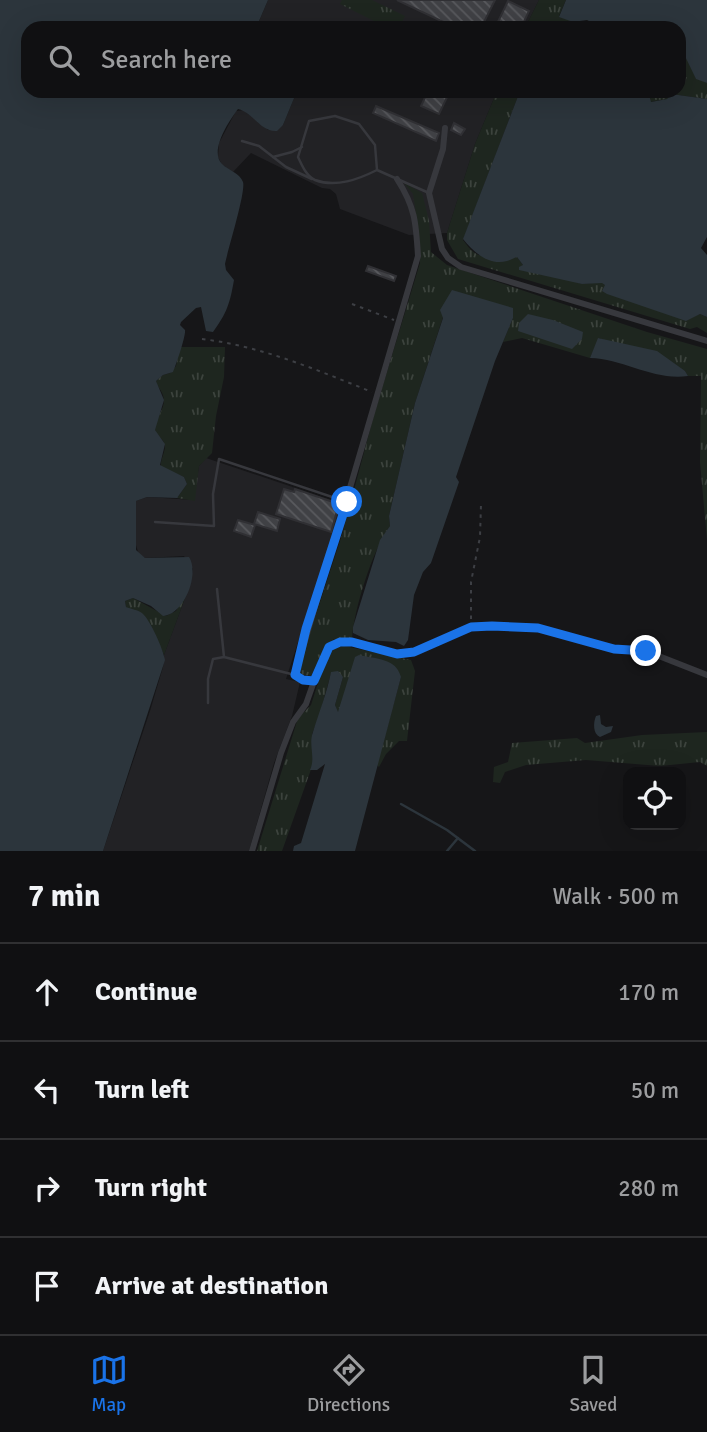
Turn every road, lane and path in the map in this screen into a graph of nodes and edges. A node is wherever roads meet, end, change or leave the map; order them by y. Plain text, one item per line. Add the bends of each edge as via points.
1 (445, 128) dead end
2 (242, 141) dead end
3 (302, 146) junction
4 (273, 157) junction
5 (377, 170) junction
6 (397, 179) junction
7 (315, 180) junction
8 (429, 193) junction
9 (352, 304) dead end
10 (398, 321) junction
11 (202, 339) dead end
12 (707, 341) edge
13 (377, 394) junction
14 (347, 502) junction
15 (481, 504) dead end
16 (155, 522) dead end
17 (216, 589) dead end
18 (471, 627) junction
19 (224, 657) junction
20 (295, 675) junction
21 (707, 675) edge
22 (314, 681) junction
23 (208, 704) dead end
24 (253, 851) edge

1 - 8 street
2 - 4 lane
3 - 4 lane
3 - 5 lane via 309,121 335,116 359,124 375,145
3 - 7 lane via 298,157
4 - 7 lane
5 - 6 lane
5 - 7 lane via 342,183
6 - 8 lane
6 - 10 street via 415,216 418,256
8 - 12 street via 442,249 461,267
9 - 10 path
10 - 13 street
11 - 13 path via 305,365
13 - 14 street
14 - 16 lane via 219,458 214,526
14 - 20 street
15 - 18 path via 471,582
17 - 19 lane
18 - 21 street via 547,630 614,649 646,651
18 - 22 street via 414,652 397,654 340,642 329,647
19 - 20 lane
19 - 23 lane via 213,659
20 - 22 lane
22 - 24 street via 281,753

